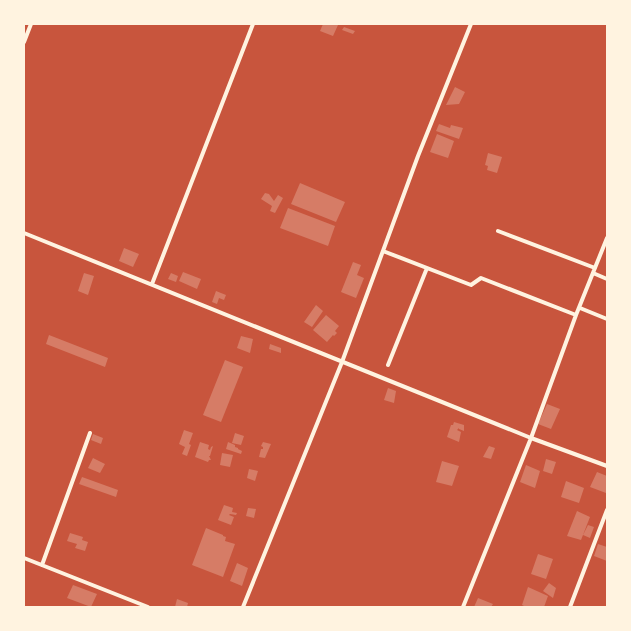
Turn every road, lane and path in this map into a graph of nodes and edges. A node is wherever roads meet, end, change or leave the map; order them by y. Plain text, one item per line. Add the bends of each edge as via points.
1 (31, 24) edge
2 (253, 24) edge
3 (471, 24) edge
4 (24, 42) edge
5 (498, 231) dead end
6 (24, 233) edge
7 (607, 238) edge
8 (383, 251) junction
9 (427, 268) junction
10 (595, 268) junction
11 (593, 273) junction
12 (607, 279) edge
13 (152, 284) junction
14 (580, 308) junction
15 (576, 315) junction
16 (607, 319) edge
17 (342, 362) junction
18 (388, 366) dead end
19 (90, 433) dead end
20 (531, 438) junction
21 (607, 466) edge
22 (607, 510) edge
23 (605, 519) edge
24 (24, 558) edge
25 (42, 565) junction
26 (148, 607) edge
27 (243, 607) edge
28 (463, 607) edge
29 (570, 607) edge

1 - 4 street
2 - 13 street
3 - 8 street
5 - 10 street
6 - 13 street
7 - 10 street
8 - 9 street
8 - 17 street
9 - 15 street via 471,285 481,278
9 - 18 street
10 - 11 street
11 - 12 street
11 - 14 street
13 - 17 street
14 - 15 street
14 - 16 street
15 - 20 street
17 - 20 street
17 - 27 street
19 - 25 street
20 - 21 street
20 - 28 street
22 - 23 street
23 - 29 street
24 - 25 street
25 - 26 street

